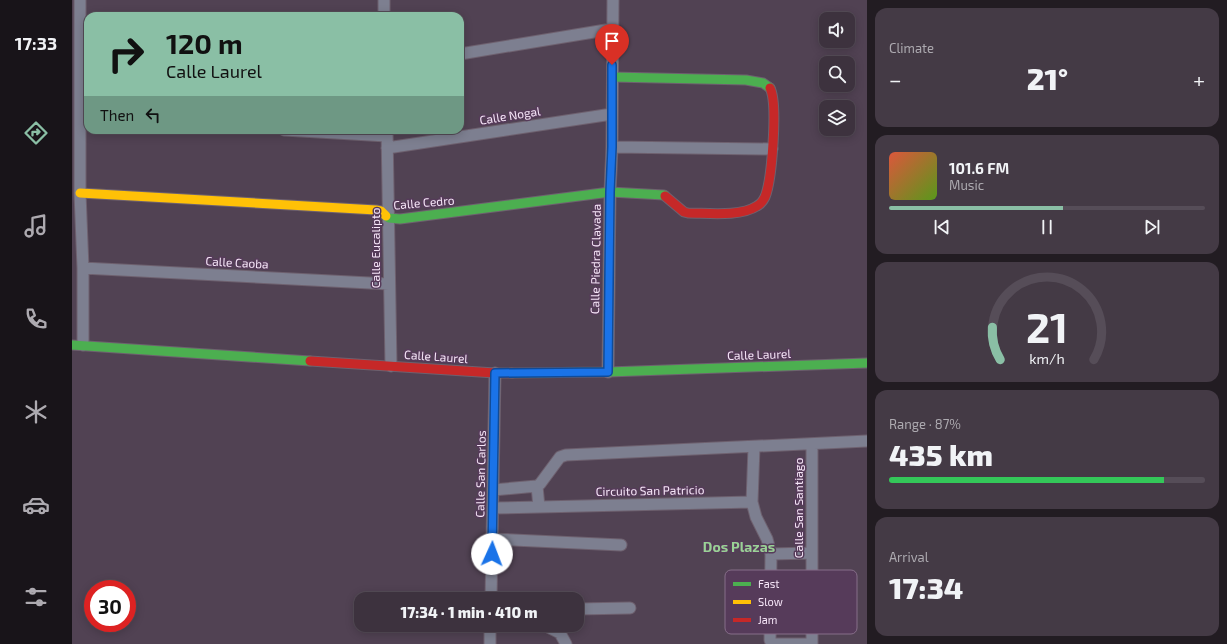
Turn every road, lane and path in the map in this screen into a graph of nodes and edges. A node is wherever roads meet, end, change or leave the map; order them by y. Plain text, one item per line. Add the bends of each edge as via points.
1 (80, 0) edge
2 (384, 0) edge
3 (613, 0) edge
4 (384, 12) edge
5 (612, 28) junction
6 (84, 42) edge
7 (464, 53) edge
8 (612, 77) junction
9 (612, 114) junction
10 (80, 119) edge
11 (387, 134) edge
12 (612, 147) junction
13 (387, 148) junction
14 (772, 149) junction
15 (610, 192) junction
16 (80, 193) junction
17 (389, 218) junction
18 (83, 268) junction
19 (389, 284) junction
20 (78, 345) edge
21 (867, 363) edge
22 (391, 366) junction
23 (608, 372) junction
24 (495, 373) junction
25 (867, 441) edge
26 (812, 444) junction
27 (754, 447) junction
28 (537, 486) junction
29 (493, 490) junction
30 (752, 502) junction
31 (539, 506) junction
32 (494, 508) junction
33 (493, 539) junction
34 (621, 545) dead end
35 (771, 554) junction
36 (812, 554) junction
37 (771, 570) edge
38 (812, 570) edge
39 (491, 592) edge
40 (630, 608) dead end
41 (584, 609) edge
42 (490, 632) edge
43 (556, 632) edge
44 (770, 634) edge
45 (490, 644) edge
46 (566, 644) edge
47 (812, 644) edge

1 - 6 street
2 - 4 street
3 - 5 street, Calle Piedra Clavada
5 - 7 street
5 - 8 street, Calle Piedra Clavada
6 - 10 street
8 - 9 street, Calle Piedra Clavada
8 - 14 street via 746,80 763,83 769,86 773,94
9 - 12 street, Calle Piedra Clavada
9 - 13 street, Calle Nogal
10 - 16 street
11 - 13 street, Calle Eucalipto
12 - 14 street
12 - 15 street, Calle Piedra Clavada
13 - 17 street, Calle Eucalipto
14 - 15 street, Calle Cedro via 765,197 753,209 739,213 688,213 664,195
15 - 17 street, Calle Cedro via 412,218
15 - 23 street, Calle Piedra Clavada
16 - 17 street, Calle Cedro via 376,210
16 - 18 street
17 - 19 street, Calle Eucalipto
18 - 19 street, Calle Caoba
18 - 20 street
19 - 22 street, Calle Eucalipto
20 - 22 street, Calle Laurel
21 - 23 street, Calle Laurel
22 - 24 street, Calle Laurel
23 - 24 street, Calle Laurel
24 - 29 street, Calle San Carlos
25 - 26 street
26 - 27 street
26 - 36 street, Calle San Santiago
27 - 28 street via 566,455 560,457
27 - 30 street
28 - 29 street
28 - 31 street
29 - 32 street, Calle San Carlos
30 - 31 street, Circuito San Patricio
30 - 35 street
31 - 32 street, Circuito San Patricio
32 - 33 street, Calle San Carlos
33 - 34 street
33 - 39 street, Calle San Carlos
35 - 36 street
35 - 37 street
36 - 38 street, Calle San Santiago
40 - 41 street
42 - 45 street
43 - 46 street
44 - 47 street via 771,642 775,644

